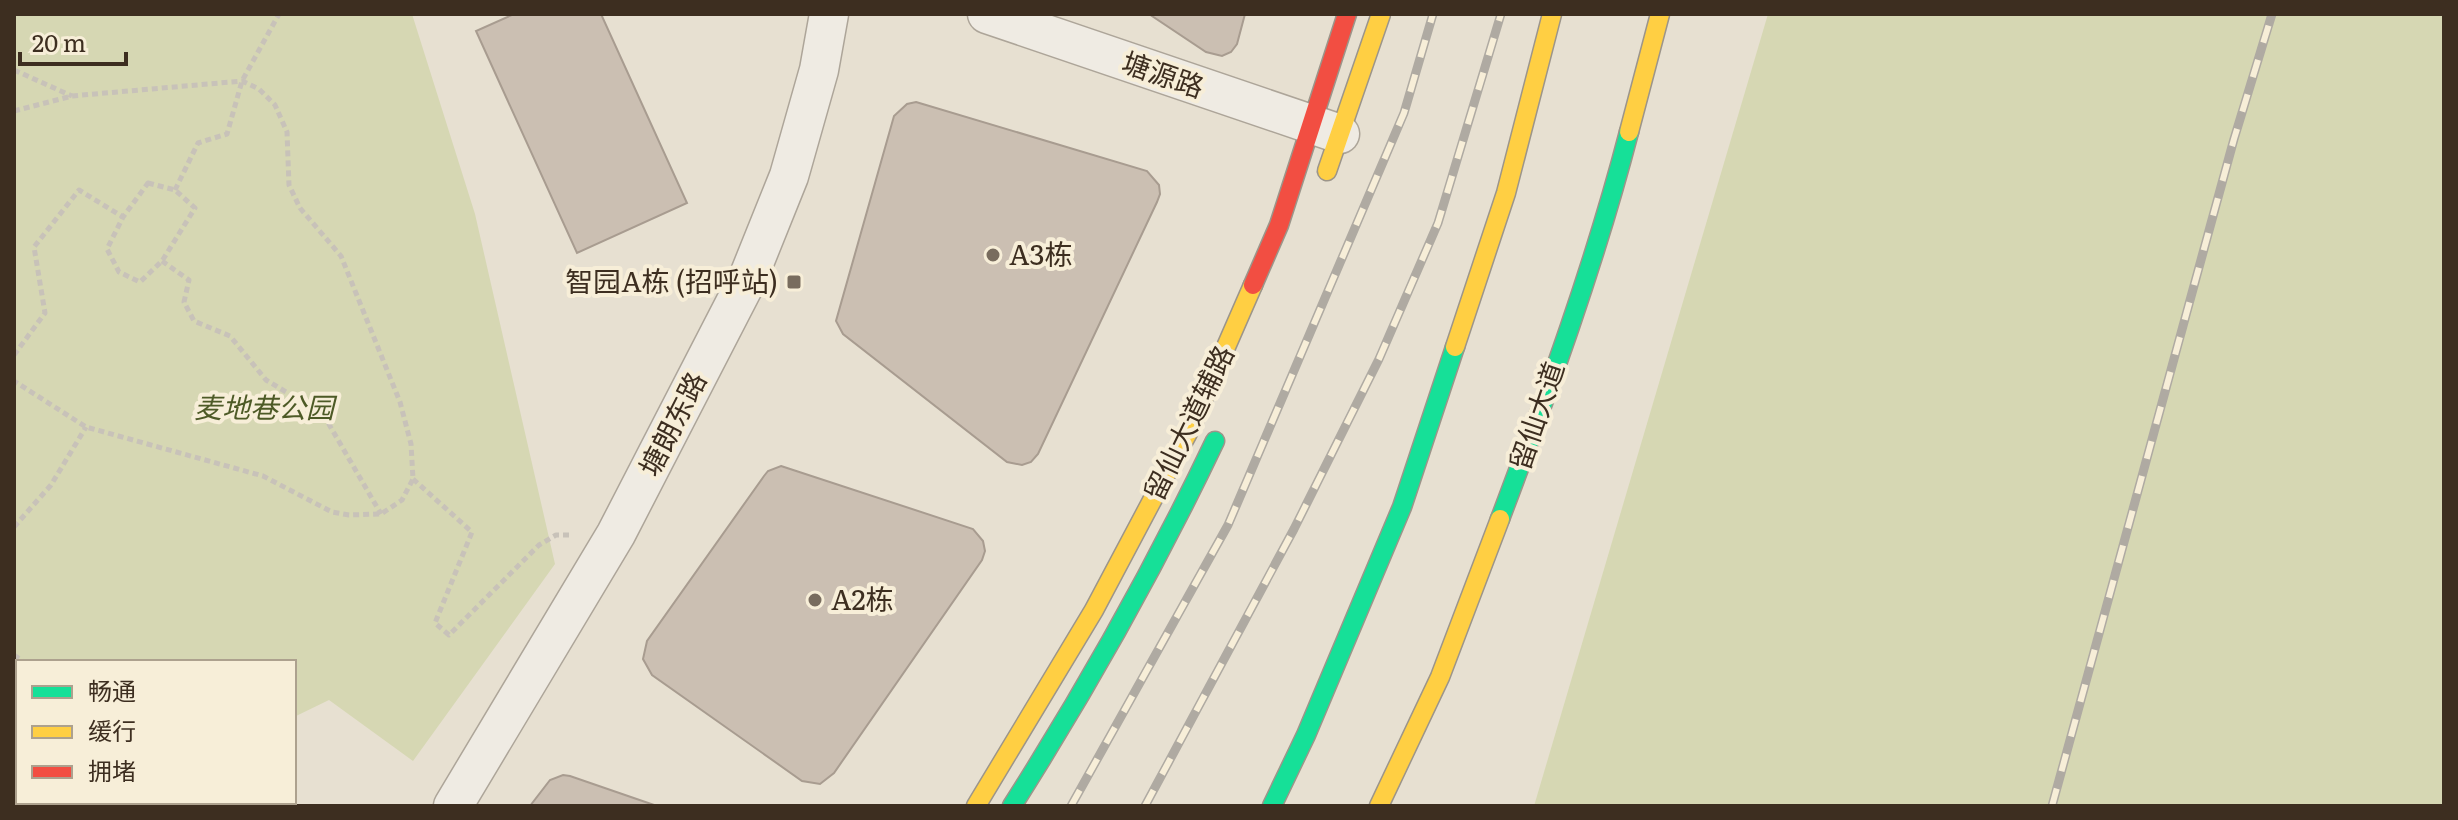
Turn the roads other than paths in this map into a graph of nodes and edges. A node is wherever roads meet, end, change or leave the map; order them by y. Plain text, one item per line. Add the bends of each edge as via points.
1 (829, 14) edge
2 (987, 14) edge
3 (1347, 14) edge
4 (1381, 14) edge
5 (1552, 14) edge
6 (1660, 14) edge
7 (1325, 129) junction
8 (1319, 192) dead end
9 (1223, 423) dead end
10 (453, 806) edge
11 (976, 806) edge
12 (1012, 806) edge
13 (1272, 806) edge
14 (1379, 806) edge

1 - 10 street, 塘朗东路 via 789,176 748,278 616,534
2 - 7 street, 塘源路
3 - 7 main road, 留仙大道辅路
4 - 7 main road, 留仙大道辅路
5 - 13 main road via 1506,193 1402,507
6 - 14 main road, 留仙大道 via 1614,190 1533,431 1440,677
7 - 8 main road, 留仙大道辅路
7 - 11 main road, 留仙大道辅路 via 1191,427 1094,610
9 - 12 main road, 留仙大道辅路 via 1105,655

